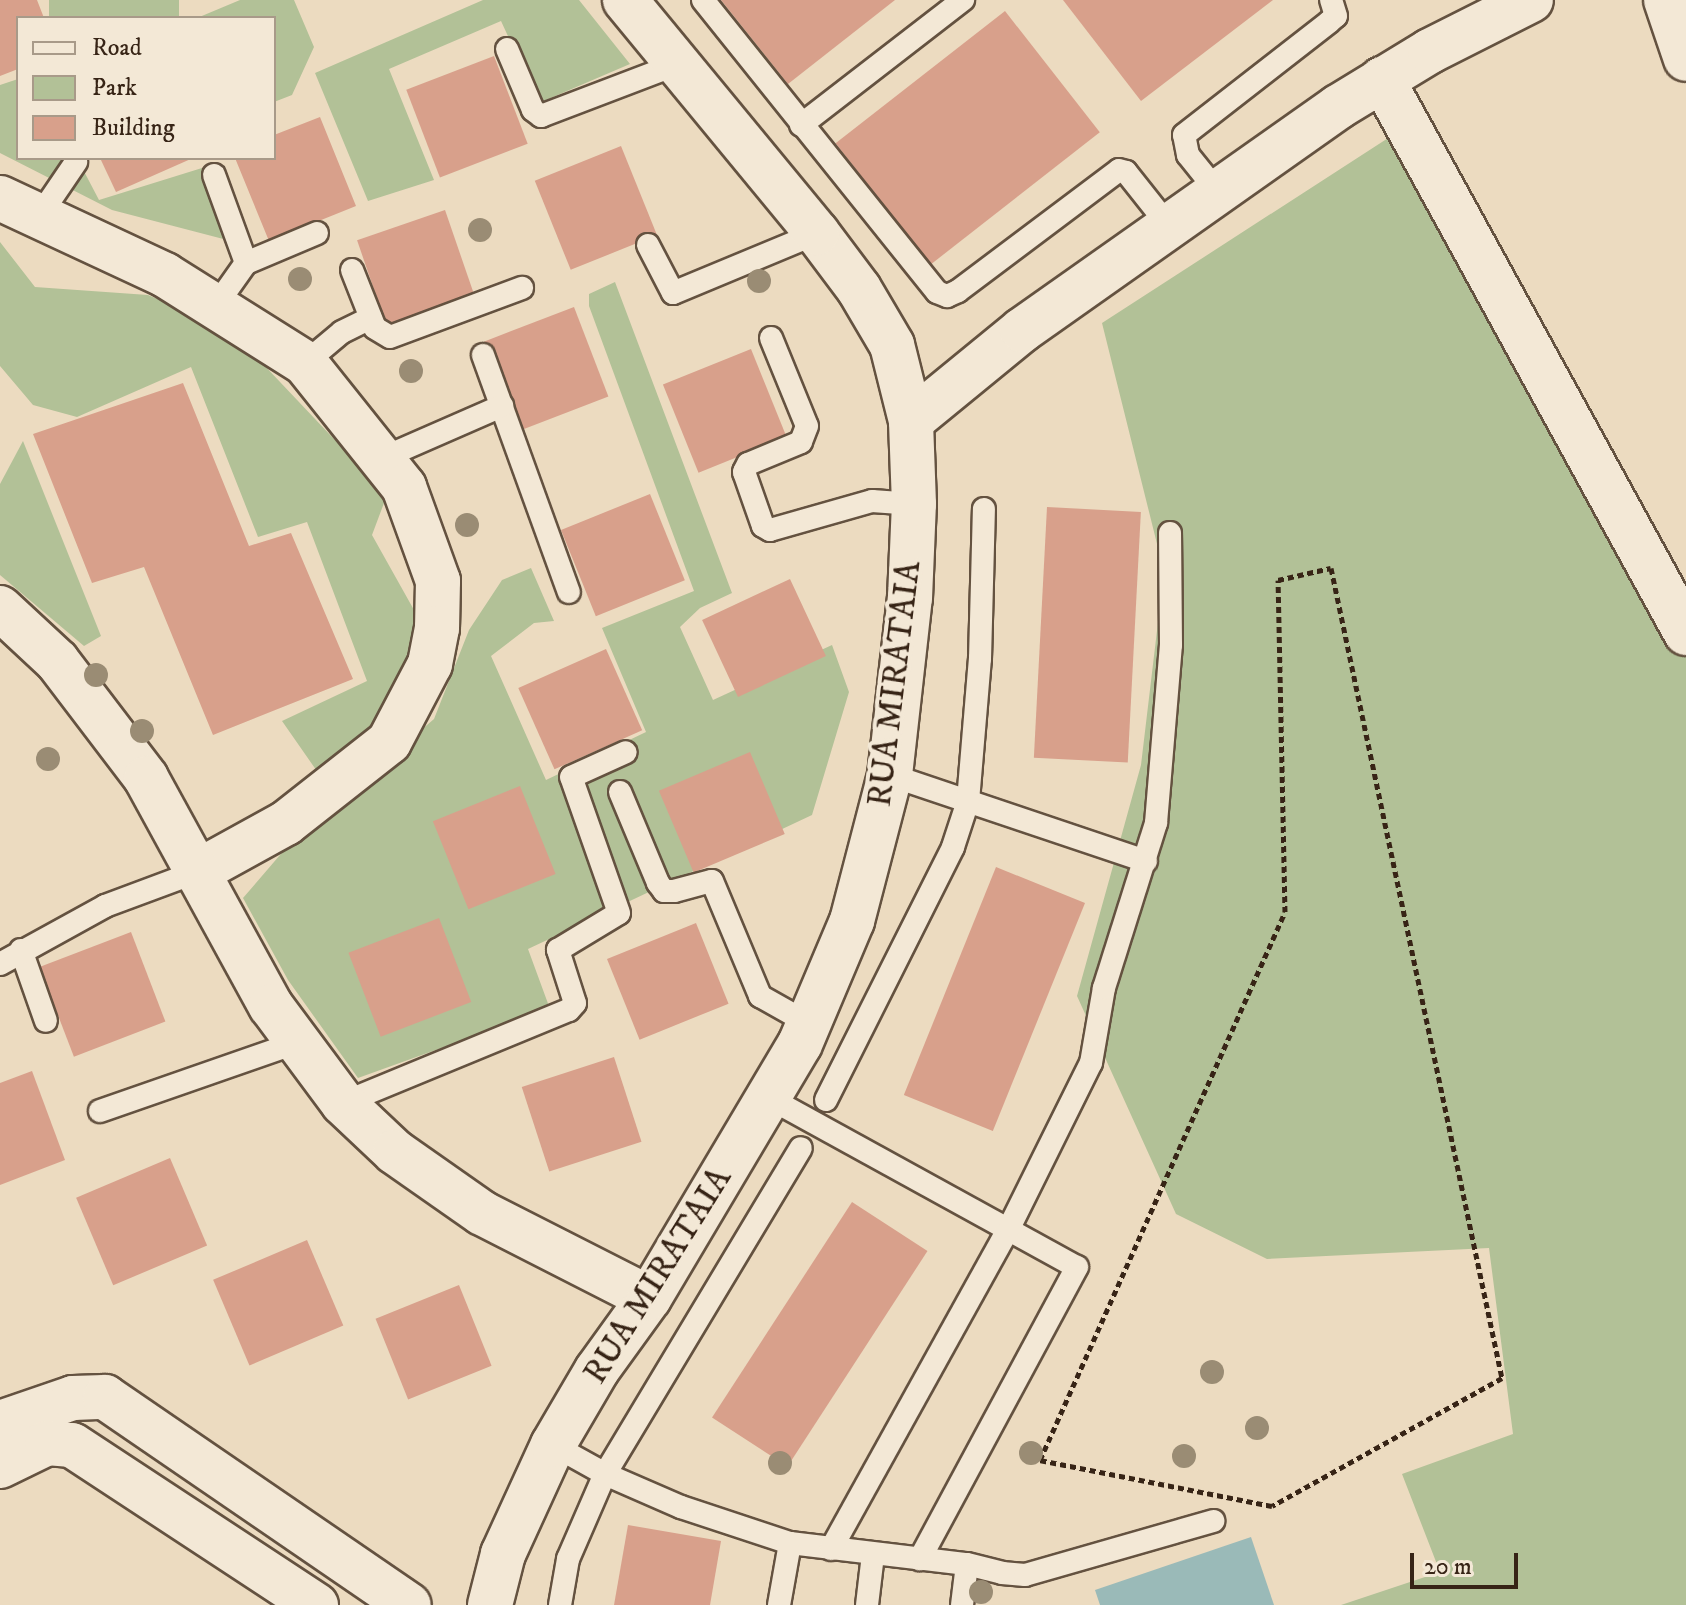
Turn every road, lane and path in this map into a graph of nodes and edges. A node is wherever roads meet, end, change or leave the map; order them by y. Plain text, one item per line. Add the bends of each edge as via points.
1 (625, 0) edge
2 (703, 0) edge
3 (963, 0) edge
4 (1331, 0) edge
5 (1666, 0) edge
6 (1519, 2) edge
7 (507, 49) dead end
8 (1686, 59) edge
9 (677, 64) junction
10 (1382, 79) junction
11 (801, 125) junction
12 (76, 162) dead end
13 (214, 175) dead end
14 (1217, 191) junction
15 (19, 208) edge
16 (1168, 225) junction
17 (317, 233) dead end
18 (817, 233) junction
19 (648, 245) dead end
20 (246, 263) junction
21 (352, 270) dead end
22 (522, 288) dead end
23 (217, 304) junction
24 (371, 318) junction
25 (771, 338) dead end
26 (483, 355) dead end
27 (305, 363) junction
28 (502, 406) junction
29 (911, 421) junction
30 (385, 457) junction
31 (914, 504) junction
32 (984, 509) dead end
33 (1170, 533) dead end
34 (1331, 568) joint
35 (569, 592) dead end
36 (0, 608) edge
37 (1686, 633) edge
38 (626, 752) dead end
39 (890, 775) junction
40 (620, 792) dead end
41 (968, 801) junction
42 (1146, 861) junction
43 (199, 871) junction
44 (21, 950) junction
45 (0, 964) edge
46 (46, 1021) dead end
47 (808, 1023) junction
48 (298, 1042) junction
49 (769, 1098) junction
50 (826, 1100) dead end
51 (343, 1103) junction
52 (100, 1111) dead end
53 (801, 1148) dead end
54 (1010, 1226) junction
55 (649, 1298) junction
56 (0, 1423) edge
57 (553, 1445) junction
58 (0, 1466) edge
59 (605, 1474) junction
60 (1213, 1521) dead end
61 (790, 1543) junction
62 (831, 1549) junction
63 (873, 1555) junction
64 (920, 1559) junction
65 (967, 1564) junction
66 (316, 1605) edge
67 (409, 1605) edge
68 (490, 1605) edge
69 (560, 1605) edge
70 (779, 1605) edge
71 (867, 1605) edge
72 (962, 1605) edge

1 - 9 street, RUA MIRATAIA
2 - 11 lane
3 - 11 lane
4 - 14 lane via 1336,16 1184,135 1188,155
5 - 8 street
6 - 10 street
7 - 9 lane via 533,110 541,116
9 - 18 street, RUA MIRATAIA
10 - 14 street
10 - 37 street
11 - 16 lane via 937,292 947,296 1119,170
12 - 15 lane
13 - 20 lane
14 - 16 street
15 - 23 street
16 - 29 street via 1022,330
17 - 20 lane
18 - 19 lane via 673,293
18 - 29 street, RUA MIRATAIA via 892,345
20 - 23 lane
21 - 24 lane
22 - 24 lane via 390,337 381,335
23 - 27 street
24 - 27 lane via 342,332
25 - 31 lane via 807,426 801,442 748,464 744,472 763,526 770,530 872,501
26 - 28 lane
27 - 30 street
28 - 30 lane
28 - 35 lane
29 - 31 street, RUA MIRATAIA
30 - 43 street via 404,487 438,581 430,664 411,708 389,742 336,788
31 - 39 street, RUA MIRATAIA
32 - 41 lane via 980,659
33 - 42 lane via 1171,645 1156,823
34 - 34 path via 1502,1378 1272,1506 1040,1460 1285,912 1278,580
36 - 43 street via 57,661 146,778
38 - 51 lane via 571,777 619,913 558,950 575,1003 569,1010
39 - 41 lane
39 - 47 street, RUA MIRATAIA via 852,921
40 - 47 lane via 664,891 712,881 760,996
41 - 42 lane
41 - 50 lane via 953,847
42 - 54 lane via 1104,988 1100,1035 1091,1063
43 - 44 lane via 105,906
43 - 48 street via 271,1006
44 - 45 lane
44 - 46 lane
47 - 49 street, RUA MIRATAIA
48 - 51 street
48 - 52 lane
49 - 54 lane
49 - 55 street, RUA MIRATAIA
51 - 55 street via 395,1152 482,1213
53 - 59 lane
54 - 62 lane
54 - 64 lane via 1077,1267
55 - 57 street, RUA MIRATAIA via 597,1370
56 - 67 street via 73,1398 105,1397
57 - 59 lane
57 - 68 street, RUA MIRATAIA via 503,1554
58 - 66 street via 47,1443 72,1445
59 - 61 lane via 681,1507
59 - 69 lane via 568,1559
60 - 65 lane via 1025,1575
61 - 62 lane
61 - 70 lane
62 - 63 lane
63 - 64 lane
63 - 71 lane
64 - 65 lane
65 - 72 lane

